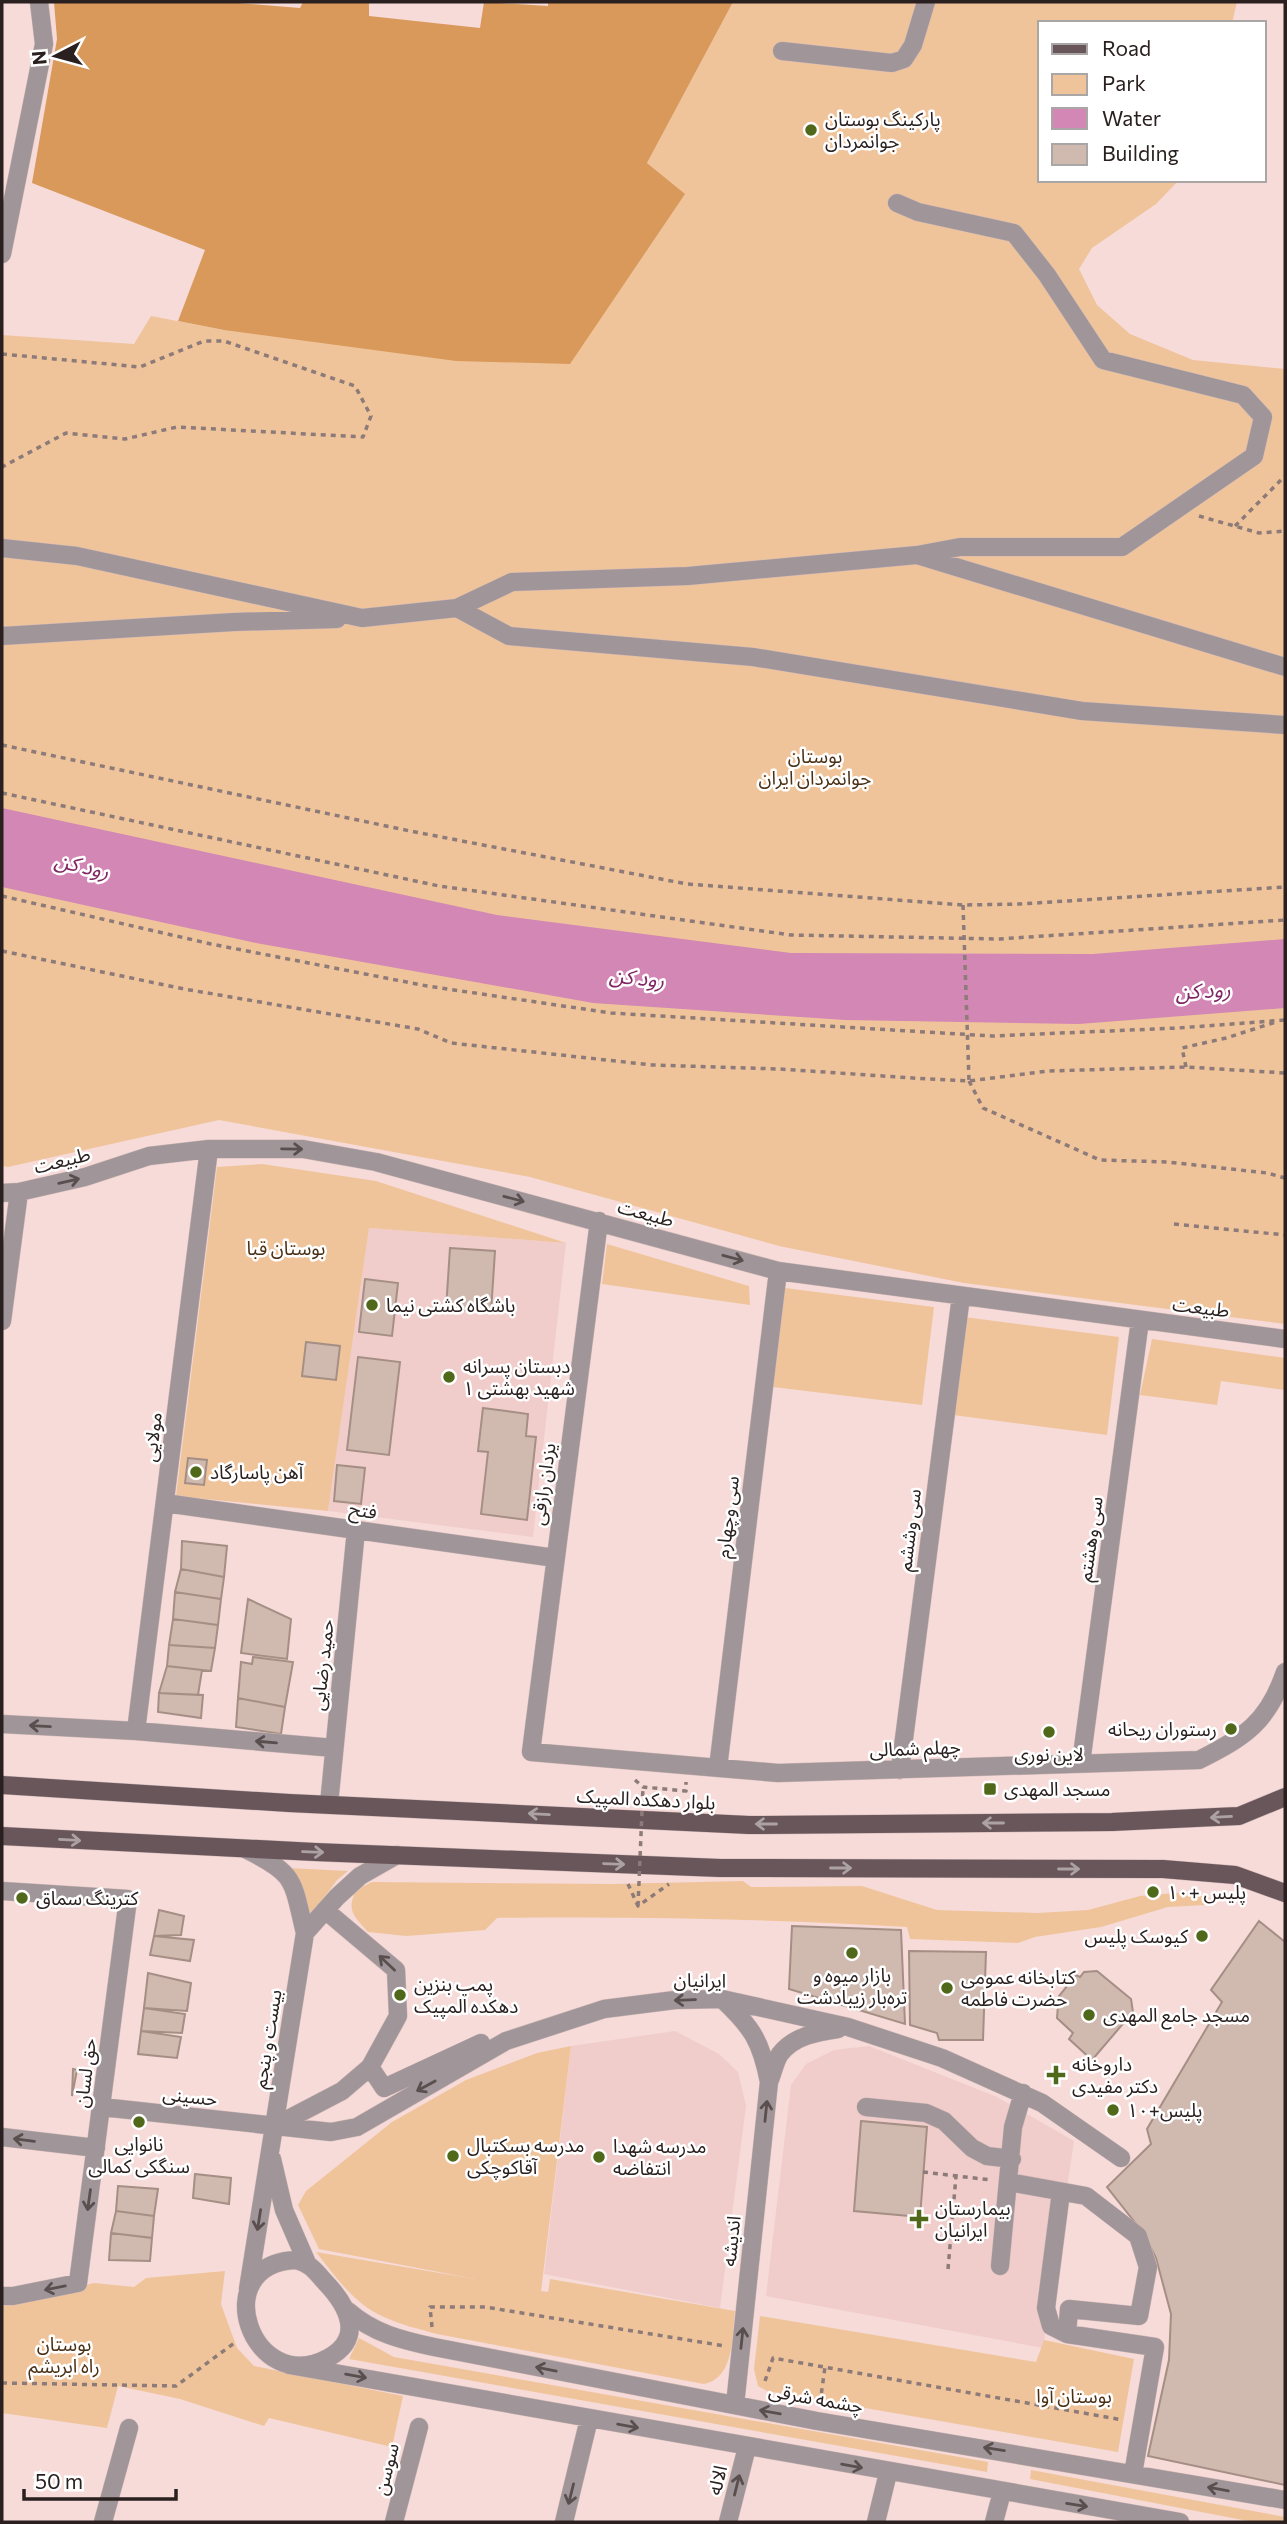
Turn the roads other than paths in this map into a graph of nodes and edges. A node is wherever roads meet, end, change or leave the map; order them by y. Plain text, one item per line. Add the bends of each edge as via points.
1 (39, 2) edge
2 (926, 2) edge
3 (782, 51) dead end
4 (897, 203) dead end
5 (2, 254) edge
6 (2, 548) edge
7 (917, 555) junction
8 (457, 608) junction
9 (362, 618) junction
10 (2, 636) edge
11 (1285, 667) edge
12 (1285, 726) edge
13 (209, 1149) junction
14 (10, 1193) edge
15 (599, 1221) junction
16 (778, 1271) junction
17 (961, 1296) junction
18 (1140, 1320) junction
19 (2, 1321) edge
20 (1285, 1339) edge
21 (165, 1503) junction
22 (356, 1530) junction
23 (555, 1558) junction
24 (1285, 1672) edge
25 (2, 1724) edge
26 (136, 1731) junction
27 (334, 1748) junction
28 (531, 1752) joint
29 (1081, 1763) junction
30 (718, 1768) junction
31 (900, 1770) junction
32 (2, 1785) edge
33 (1285, 1797) edge
34 (329, 1804) junction
35 (2, 1836) edge
36 (245, 1849) junction
37 (397, 1855) junction
38 (2, 1891) edge
39 (1285, 1893) edge
40 (326, 1910) junction
41 (305, 1933) junction
42 (722, 1999) junction
43 (848, 2027) junction
44 (521, 2036) junction
45 (370, 2067) junction
46 (769, 2082) junction
47 (1023, 2093) junction
48 (866, 2106) dead end
49 (102, 2107) junction
50 (275, 2126) junction
51 (2, 2137) edge
52 (96, 2148) junction
53 (270, 2152) junction
54 (1121, 2158) dead end
55 (1012, 2159) junction
56 (1009, 2182) junction
57 (1061, 2192) junction
58 (307, 2263) junction
59 (1000, 2266) dead end
60 (248, 2289) junction
61 (2, 2296) edge
62 (348, 2311) junction
63 (1067, 2334) junction
64 (289, 2365) junction
65 (735, 2406) junction
66 (589, 2419) junction
67 (419, 2427) dead end
68 (129, 2428) dead end
69 (747, 2447) junction
70 (888, 2473) junction
71 (1133, 2474) junction
72 (1002, 2492) junction
73 (1285, 2500) edge
74 (103, 2522) edge
75 (394, 2522) edge
76 (564, 2522) edge
77 (728, 2522) edge
78 (876, 2522) edge
79 (994, 2522) edge
80 (1180, 2522) edge

1 - 5 street via 44,44
2 - 3 street via 904,59 892,63
4 - 7 street via 918,212 1014,233 1103,360 1243,395 1263,417 1254,456 1122,547 960,547
6 - 9 street via 77,556
7 - 8 street via 688,576 512,582
7 - 11 street
8 - 9 street
8 - 12 street via 509,636 752,657 1082,711
9 - 10 street
14 -> 13 street, طبیعت via 85,1177 149,1156
13 -> 15 street, طبیعت via 303,1149 376,1162
13 - 21 street, مولایی
14 - 19 street
15 -> 16 street, طبیعت
15 - 23 street, یزدان رازقی
16 - 17 street, طبیعت
16 - 30 street, سی وچهارم
17 - 18 street, طبیعت
17 - 31 street, سی وششم
18 - 20 street, طبیعت
18 - 29 street, سی وهشتم
21 - 22 street, فتح
21 - 26 street, مولایی
22 - 23 street, فتح
22 - 27 street, حمید رضایی
23 - 28 street, یزدان رازقی
24 - 29 street, چهلم شمالی via 1277,1697 1258,1723 1232,1744 1199,1760
26 -> 25 street
27 -> 26 street
27 - 34 street, حمید رضایی
28 - 30 street, چهلم شمالی
29 - 31 street, چهلم شمالی
30 - 31 street, چهلم شمالی via 778,1773
32 - 34 main road, بلوار دهکده المپیک
33 -> 34 main road, بلوار دهکده المپیک via 1239,1816 749,1825
35 -> 36 main road
36 -> 37 main road
36 - 41 street via 279,1866 293,1882
37 -> 39 main road via 720,1868 1163,1869 1235,1875
37 - 40 street via 360,1876
38 - 49 street, حق لسان via 128,1899
40 - 41 street
45 -> 40 street via 398,2016 396,1970
41 - 50 street, بیست و پنجم
42 - 43 street, ایرانیان
42 -> 44 street, ایرانیان via 604,2009
42 - 46 street via 746,2021 763,2053
43 - 46 street via 799,2038 780,2055
43 - 47 street, ایرانیان via 942,2058
44 - 45 street via 497,2035 384,2088
44 -> 50 street, ایرانیان via 506,2040 357,2127 331,2132
45 - 50 street via 342,2091
65 -> 46 street, اندیشه
47 - 54 street, ایرانیان
47 - 55 street via 1013,2127
48 - 55 street via 926,2113 944,2121 972,2148 987,2156
49 - 50 street, حسینی
49 - 52 street, حق لسان
50 - 53 street, بیست و پنجم
52 -> 51 street
52 -> 61 street, حق لسان via 78,2283
53 - 58 street, بیست و پنجم via 284,2210
53 -> 60 street, بیست و پنجم
55 - 56 street
56 - 57 street
56 - 59 street
57 - 63 street via 1046,2308 1051,2326
57 - 63 street via 1086,2196 1138,2236 1147,2267 1139,2316 1069,2309
58 - 60 street via 273,2264
58 - 62 street
60 - 64 street via 250,2331 265,2352
62 - 64 street via 345,2341 337,2352 316,2362
65 -> 62 street, چشمه شرقی via 433,2347 389,2336
63 - 71 street via 1155,2347
64 -> 66 street
71 -> 65 street, چشمه شرقی
66 -> 69 street
66 -> 76 street
67 - 75 street, سوسن
68 - 74 street
69 -> 70 street
77 -> 69 street, الاله
70 - 72 street
70 - 78 street
73 -> 71 street, چشمه شرقی
72 - 79 street
72 -> 80 street

